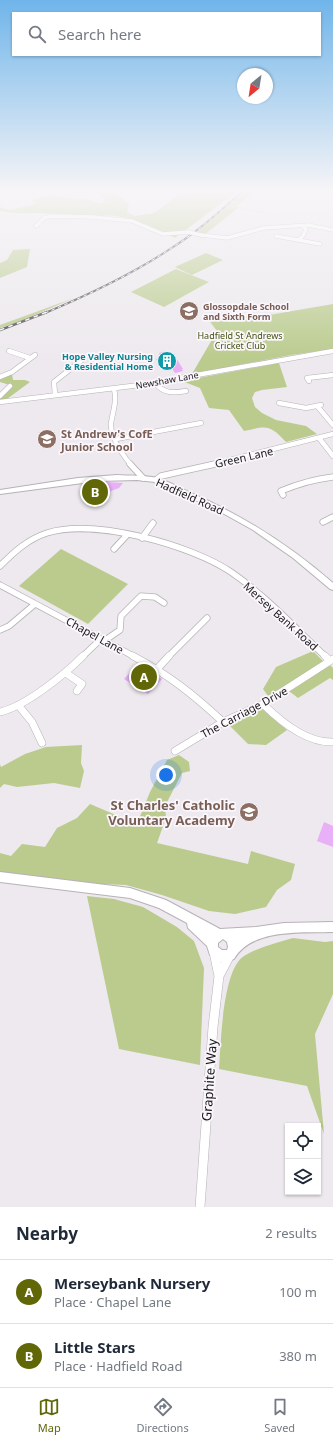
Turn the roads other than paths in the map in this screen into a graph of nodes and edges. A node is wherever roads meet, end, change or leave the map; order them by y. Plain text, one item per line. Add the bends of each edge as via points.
1 (9, 351) dead end
2 (333, 351) edge
3 (82, 360) dead end
4 (333, 375) edge
5 (0, 377) edge
6 (309, 381) dead end
7 (155, 383) junction
8 (10, 386) dead end
9 (114, 389) junction
10 (186, 392) dead end
11 (55, 395) junction
12 (0, 396) edge
13 (0, 402) edge
14 (279, 404) dead end
15 (201, 423) dead end
16 (333, 425) edge
17 (333, 434) edge
18 (319, 438) junction
19 (116, 439) junction
20 (333, 456) edge
21 (143, 478) junction
22 (333, 478) edge
23 (156, 480) junction
24 (0, 492) edge
25 (283, 495) dead end
26 (333, 517) edge
27 (323, 522) dead end
28 (153, 523) dead end
29 (127, 535) junction
30 (142, 538) junction
31 (114, 549) dead end
32 (0, 566) edge
33 (0, 585) edge
34 (333, 587) edge
35 (164, 603) dead end
36 (35, 604) junction
37 (207, 618) dead end
38 (0, 630) edge
39 (103, 640) junction
40 (332, 660) edge
41 (157, 669) junction
42 (66, 673) junction
43 (77, 691) dead end
44 (263, 704) junction
45 (18, 705) junction
46 (0, 712) edge
47 (223, 722) junction
48 (333, 742) edge
49 (42, 743) dead end
50 (175, 751) dead end
51 (0, 877) edge
52 (333, 927) edge
53 (256, 933) junction
54 (218, 941) junction
55 (232, 952) junction
56 (219, 976) junction
57 (200, 1207) edge

1 - 5 street via 32,356 12,372
2 - 7 street, Newshaw Lane
3 - 11 street via 54,382
4 - 6 street via 307,378
7 - 9 street, Newshaw Lane
7 - 10 street via 162,391
8 - 12 street
9 - 11 street, Newshaw Lane
9 - 19 street via 116,398 111,428
11 - 13 street, Newshaw Lane
14 - 16 street via 297,407 320,406
15 - 19 street
17 - 18 street, Green Lane
18 - 20 street
18 - 23 street, Green Lane via 160,476
19 - 21 street via 131,467
21 - 23 street, Hadfield Road
21 - 24 street, Hadfield Road via 98,479
22 - 25 street via 320,478 291,486 281,491
23 - 34 street, Hadfield Road via 236,517 295,556
26 - 27 street
28 - 30 street
29 - 30 street, Mersey Bank Road
29 - 31 street
29 - 32 street, Mersey Bank Road via 96,530 57,531 28,542 15,550
30 - 40 street, Mersey Bank Road via 171,544 229,571 252,588
33 - 36 street, Chapel Lane
35 - 39 street via 155,597 141,596 121,616 120,630 114,636
36 - 38 street via 9,626
36 - 39 street, Chapel Lane
37 - 41 street
39 - 41 street, Chapel Lane
39 - 42 street
40 - 44 street, The Carriage Drive
41 - 47 street, Chapel Lane via 194,695
42 - 43 street via 82,684
42 - 45 street
44 - 47 street, The Carriage Drive
44 - 48 street via 278,719 295,730 318,741
45 - 46 street
45 - 49 street via 27,713
47 - 50 street, The Carriage Drive
51 - 54 street via 130,893 162,904
52 - 53 street via 284,928
53 - 54 street
53 - 55 street
54 - 55 street via 232,939
54 - 55 street via 220,956
54 - 56 street
55 - 56 street, Graphite Way
56 - 57 street, Graphite Way

